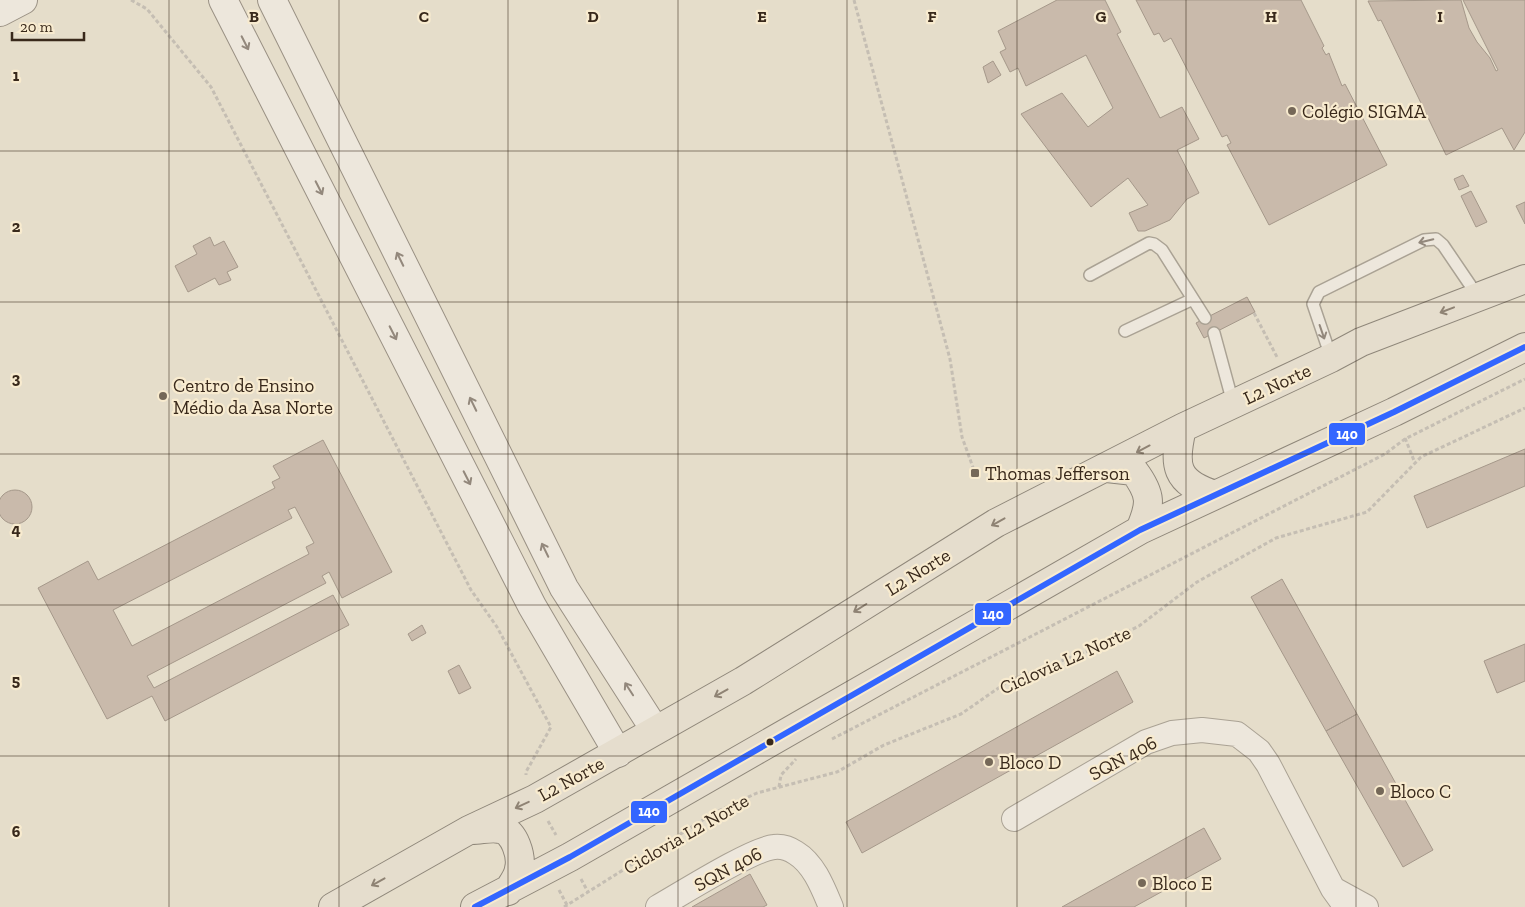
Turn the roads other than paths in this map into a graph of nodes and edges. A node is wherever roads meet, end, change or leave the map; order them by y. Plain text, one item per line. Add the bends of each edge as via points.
1 (23, 0) edge
2 (223, 0) edge
3 (272, 0) edge
4 (0, 12) edge
5 (1090, 275) dead end
6 (1525, 279) edge
7 (1479, 298) junction
8 (1193, 299) junction
9 (1205, 318) dead end
10 (1125, 331) dead end
11 (1214, 333) dead end
12 (1525, 348) edge
13 (1331, 358) junction
14 (1233, 404) junction
15 (1182, 428) junction
16 (1106, 468) junction
17 (1215, 494) junction
18 (1140, 530) junction
19 (655, 730) junction
20 (618, 753) junction
21 (1014, 819) dead end
22 (469, 830) junction
23 (508, 891) junction
24 (1340, 898) edge
25 (333, 907) edge
26 (474, 907) edge
27 (658, 907) edge
28 (831, 907) edge
29 (1366, 907) edge

1 - 4 street
2 -> 20 street via 532,606
19 -> 3 street via 564,588
5 - 8 lane via 1149,243 1154,244 1162,250
6 - 7 main road, L2 Norte
7 -> 13 main road, L2 Norte via 1361,342
7 -> 13 lane via 1443,244 1436,239 1424,240 1319,292 1314,298 1313,304
8 - 9 lane
8 - 10 lane
11 - 14 lane
12 - 17 main road
13 - 14 main road, L2 Norte
14 - 15 main road, L2 Norte
15 -> 16 main road, L2 Norte
15 - 17 main road via 1176,450 1177,466 1196,489
16 - 18 main road via 1134,472 1141,480 1149,499
16 -> 19 main road, L2 Norte via 996,523 743,681
17 - 18 main road
18 - 23 main road
19 - 20 main road, L2 Norte
20 -> 22 main road, L2 Norte
21 - 24 street, SQN 406 via 1146,742 1172,733 1202,730 1237,734 1268,764
22 - 23 main road via 499,828 513,840 520,861 519,871
22 -> 25 main road, L2 Norte
23 - 26 main road
24 - 29 street, SQN 406
27 - 28 street, SQN 406 via 738,862 774,847 788,849 806,862 818,877

